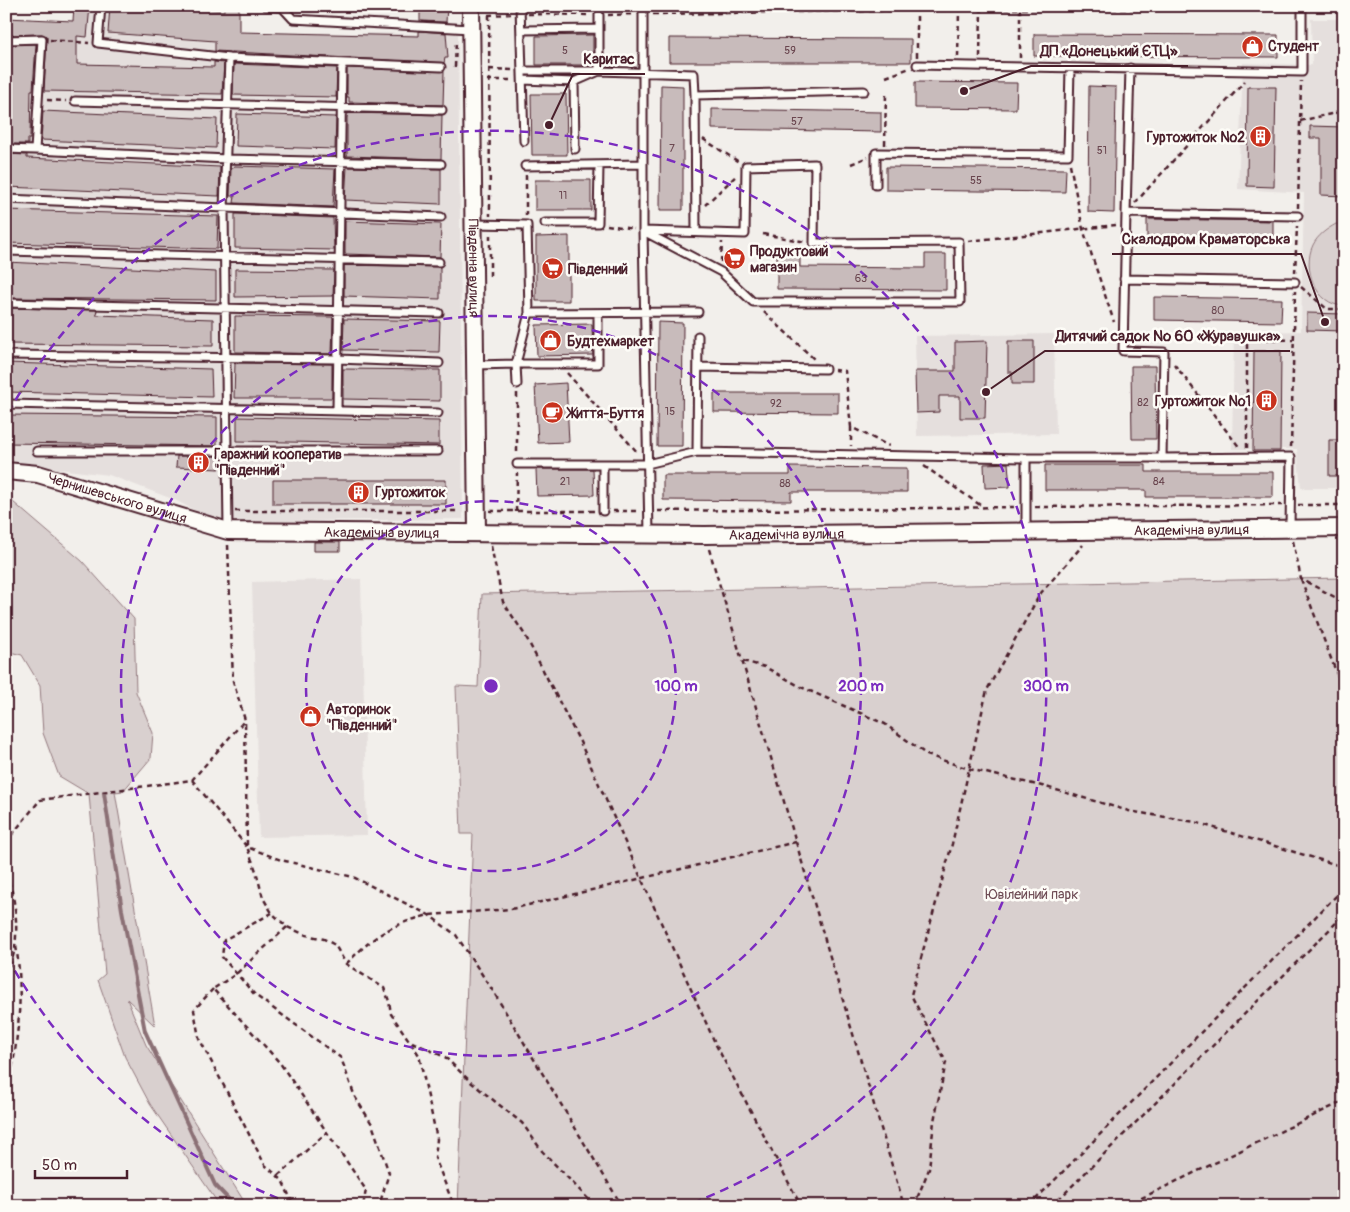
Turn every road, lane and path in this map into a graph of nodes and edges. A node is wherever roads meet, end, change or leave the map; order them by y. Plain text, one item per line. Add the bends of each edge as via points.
1 (101, 6) edge
2 (266, 6) edge
3 (471, 6) edge
4 (643, 6) edge
5 (917, 8) edge
6 (1302, 8) edge
7 (981, 9) junction
8 (1020, 9) junction
9 (1344, 9) edge
10 (520, 10) edge
11 (959, 10) junction
12 (643, 14) junction
13 (599, 15) junction
14 (471, 29) junction
15 (599, 29) junction
16 (521, 30) junction
17 (6, 40) edge
18 (42, 40) junction
19 (98, 43) junction
20 (229, 58) junction
21 (342, 63) junction
22 (441, 66) dead end
23 (917, 66) junction
24 (957, 66) junction
25 (980, 66) junction
26 (1020, 67) junction
27 (1070, 68) junction
28 (1130, 68) junction
29 (489, 69) junction
30 (1255, 70) junction
31 (523, 71) junction
32 (599, 71) junction
33 (642, 72) junction
34 (1302, 72) junction
35 (886, 77) dead end
36 (472, 80) junction
37 (489, 80) junction
38 (524, 80) junction
39 (574, 82) junction
40 (864, 91) dead end
41 (886, 92) dead end
42 (695, 95) junction
43 (38, 99) junction
44 (75, 101) joint
45 (228, 104) junction
46 (342, 107) junction
47 (442, 110) dead end
48 (1344, 111) edge
49 (1300, 121) junction
50 (696, 134) junction
51 (524, 141) dead end
52 (6, 149) edge
53 (575, 149) dead end
54 (35, 150) junction
55 (876, 153) junction
56 (885, 153) junction
57 (1068, 155) junction
58 (226, 159) junction
59 (340, 162) junction
60 (442, 164) dead end
61 (642, 164) junction
62 (851, 164) dead end
63 (599, 165) junction
64 (525, 166) joint
65 (746, 166) junction
66 (876, 185) dead end
67 (6, 199) edge
68 (224, 210) junction
69 (340, 213) junction
70 (1126, 213) junction
71 (696, 214) junction
72 (1298, 216) junction
73 (440, 217) dead end
74 (545, 223) dead end
75 (598, 223) junction
76 (473, 224) junction
77 (490, 224) junction
78 (1125, 224) junction
79 (527, 225) junction
80 (1083, 229) junction
81 (643, 231) junction
82 (696, 232) junction
83 (722, 233) junction
84 (763, 234) dead end
85 (959, 242) junction
86 (814, 243) junction
87 (6, 251) edge
88 (225, 256) junction
89 (339, 258) junction
90 (439, 262) dead end
91 (721, 272) junction
92 (1124, 279) junction
93 (490, 280) dead end
94 (1295, 282) junction
95 (753, 302) junction
96 (6, 304) edge
97 (224, 307) junction
98 (1344, 309) edge
99 (339, 310) junction
100 (698, 312) dead end
101 (439, 313) dead end
102 (529, 313) junction
103 (598, 313) junction
104 (644, 313) junction
105 (1114, 323) dead end
106 (698, 336) dead end
107 (1293, 340) junction
108 (1164, 352) junction
109 (6, 354) edge
110 (226, 357) junction
111 (338, 359) junction
112 (439, 363) dead end
113 (516, 364) junction
114 (560, 364) junction
115 (475, 365) junction
116 (698, 367) junction
117 (824, 369) junction
118 (517, 384) joint
119 (6, 404) edge
120 (226, 407) junction
121 (338, 410) junction
122 (438, 413) dead end
123 (851, 427) junction
124 (37, 451) dead end
125 (226, 451) junction
126 (438, 451) dead end
127 (697, 452) junction
128 (851, 454) junction
129 (909, 456) junction
130 (1247, 457) junction
131 (1291, 457) junction
132 (1026, 458) junction
133 (1162, 458) junction
134 (517, 464) junction
135 (603, 464) junction
136 (647, 464) junction
137 (6, 471) edge
138 (1291, 504) junction
139 (1344, 504) edge
140 (1026, 507) junction
141 (984, 508) junction
142 (459, 511) dead end
143 (488, 511) dead end
144 (603, 511) junction
145 (648, 511) junction
146 (228, 512) junction
147 (516, 512) junction
148 (1290, 528) junction
149 (1344, 528) edge
150 (1096, 530) junction
151 (228, 531) junction
152 (1026, 531) junction
153 (483, 532) junction
154 (649, 534) junction
155 (705, 535) junction
156 (1301, 579) junction
157 (1344, 602) edge
158 (743, 661) junction
159 (1344, 693) edge
160 (245, 720) junction
161 (969, 769) junction
162 (192, 780) junction
163 (6, 842) edge
164 (796, 842) junction
165 (247, 847) junction
166 (1344, 867) edge
167 (6, 872) edge
168 (641, 878) junction
169 (1344, 888) edge
170 (272, 913) junction
171 (429, 915) junction
172 (1344, 915) edge
173 (288, 927) junction
174 (16, 946) junction
175 (346, 964) junction
176 (6, 973) edge
177 (236, 974) junction
178 (213, 989) junction
179 (412, 1042) junction
180 (1344, 1101) edge
181 (6, 1103) edge
182 (327, 1132) junction
183 (277, 1176) junction
184 (294, 1206) edge
185 (363, 1206) edge
186 (379, 1206) edge
187 (454, 1206) edge
188 (596, 1206) edge
189 (622, 1206) edge
190 (801, 1206) edge
191 (904, 1206) edge
192 (914, 1206) edge
193 (1029, 1206) edge
194 (1052, 1206) edge
195 (1124, 1206) edge

1 - 19 lane
2 - 14 lane via 282,7 293,19
3 - 14 street, Південна вулиця
4 - 12 lane
5 - 11 path
5 - 12 path
5 - 23 path
6 - 8 path
6 - 9 path
6 - 34 lane
7 - 8 path
7 - 11 path
7 - 25 path
8 - 26 path
10 - 13 path
10 - 16 lane
10 - 29 path via 489,15
11 - 24 path
12 - 13 path
12 - 33 lane
13 - 15 lane
14 - 36 street, Південна вулиця
15 - 16 lane
15 - 32 lane
16 - 31 lane
17 - 18 lane
18 - 19 path
18 - 43 lane
19 - 20 lane
20 - 21 lane
20 - 45 lane
21 - 22 lane
21 - 46 lane
23 - 24 lane
23 - 35 path
24 - 25 lane
25 - 26 lane
26 - 27 lane
27 - 28 lane
27 - 57 lane
28 - 30 lane
28 - 70 lane
29 - 31 path
29 - 37 path
30 - 34 lane
30 - 70 path
31 - 32 lane
31 - 38 lane
32 - 33 lane
32 - 39 lane
33 - 42 lane via 694,74
33 - 61 lane
34 - 49 path
36 - 37 path
36 - 76 street, Південна вулиця
37 - 38 path
37 - 77 path
38 - 39 lane
38 - 51 lane
39 - 53 lane
40 - 42 lane
41 - 56 path
42 - 50 lane
43 - 44 path
43 - 54 lane
44 - 45 lane
45 - 46 lane
45 - 58 lane
46 - 47 lane
46 - 59 lane
48 - 49 path
49 - 72 path
50 - 65 path
50 - 71 lane
52 - 54 lane
54 - 58 lane
55 - 56 lane
55 - 62 path
55 - 66 lane
56 - 57 lane
57 - 80 path
58 - 59 lane
58 - 68 lane
59 - 60 lane
59 - 69 lane
61 - 63 lane
61 - 81 lane
63 - 64 lane
63 - 75 lane
64 - 79 path
65 - 71 path
65 - 83 lane via 745,234
65 - 86 lane via 815,164
67 - 68 lane
68 - 69 lane
68 - 88 lane
69 - 73 lane
69 - 89 lane
70 - 72 lane
70 - 78 lane
71 - 82 lane
72 - 94 path
74 - 75 lane
75 - 81 path
76 - 77 lane
76 - 115 street, Південна вулиця
77 - 79 lane
77 - 93 path
78 - 80 path
78 - 92 lane
79 - 102 lane
80 - 85 path
80 - 105 path
81 - 82 lane
81 - 91 lane
81 - 104 lane
82 - 83 lane
83 - 91 path
84 - 86 path
85 - 86 lane
85 - 95 lane via 960,302
87 - 88 lane
88 - 89 lane
88 - 97 lane
89 - 90 lane
89 - 99 lane
91 - 95 lane
92 - 94 lane
92 - 108 lane via 1123,351
94 - 98 path via 1327,309
94 - 107 path
95 - 117 path
96 - 97 lane
97 - 99 lane
97 - 110 lane
99 - 101 lane
99 - 111 lane
100 - 104 lane
102 - 103 lane
102 - 113 lane
103 - 104 lane
103 - 114 lane via 598,364
104 - 136 lane
106 - 116 lane
107 - 130 path via 1247,339
107 - 131 path
108 - 130 path
108 - 133 lane
109 - 110 lane
110 - 111 lane
110 - 120 lane
111 - 112 lane
111 - 121 lane
113 - 114 lane
113 - 115 lane
113 - 118 lane
114 - 136 path
115 - 153 street, Південна вулиця
116 - 117 lane
116 - 127 lane
117 - 123 path via 844,371
118 - 134 path
119 - 120 lane
120 - 121 lane
120 - 125 lane
121 - 122 lane
123 - 128 path
123 - 129 path
124 - 125 lane
125 - 126 lane
125 - 146 lane
127 - 128 lane
127 - 136 lane
128 - 129 lane
129 - 132 lane
129 - 141 path
130 - 131 lane
130 - 133 lane
131 - 138 lane
132 - 133 lane
132 - 140 lane
134 - 135 lane
134 - 147 path
135 - 136 lane
135 - 144 lane
136 - 145 lane
137 - 151 street, Чернишевського вулиця via 38,474
138 - 139 path
138 - 140 path
138 - 148 lane
140 - 141 path
140 - 152 lane
141 - 145 path
142 - 146 path
143 - 147 path
144 - 145 path
144 - 147 path
145 - 154 lane
146 - 151 lane
148 - 149 street, Академічна вулиця
148 - 150 street, Академічна вулиця
148 - 156 path
150 - 152 street, Академічна вулиця
150 - 161 path via 1040,594 987,690
151 - 153 street, Академічна вулиця
151 - 160 path via 233,681
152 - 155 street, Академічна вулиця
153 - 154 street, Академічна вулиця
153 - 168 path via 504,602 526,636 580,742
154 - 155 street, Академічна вулиця
155 - 158 path
156 - 157 path
156 - 159 path
158 - 161 path via 765,667 801,687 885,724 926,755
158 - 164 path
160 - 162 path
160 - 165 path
161 - 166 path via 1129,811 1195,822
161 - 192 path via 911,995 946,1062 934,1121 929,1170
162 - 163 path via 40,800
162 - 165 path
164 - 168 path
164 - 191 path
165 - 170 path via 263,898
165 - 171 path via 281,860 353,877
167 - 174 path via 14,912
168 - 171 path via 511,909
168 - 190 path via 716,1045
169 - 193 path
170 - 173 path
170 - 177 path via 224,940 222,957
171 - 175 path via 389,928 372,938
171 - 189 path via 456,935
172 - 194 path
173 - 175 path via 335,946
173 - 177 path
174 - 176 path
174 - 181 path via 21,976 18,1044
175 - 179 path via 384,988 391,1014
177 - 178 path
177 - 186 path via 255,995 341,1058 355,1097 372,1124 389,1173
178 - 182 path via 280,1063
178 - 183 path via 194,1010 199,1038 264,1165
179 - 187 path via 425,1077 437,1139 435,1158
179 - 188 path via 445,1057 522,1123 542,1151
180 - 195 path
182 - 183 path
182 - 185 path via 366,1190
183 - 184 path

